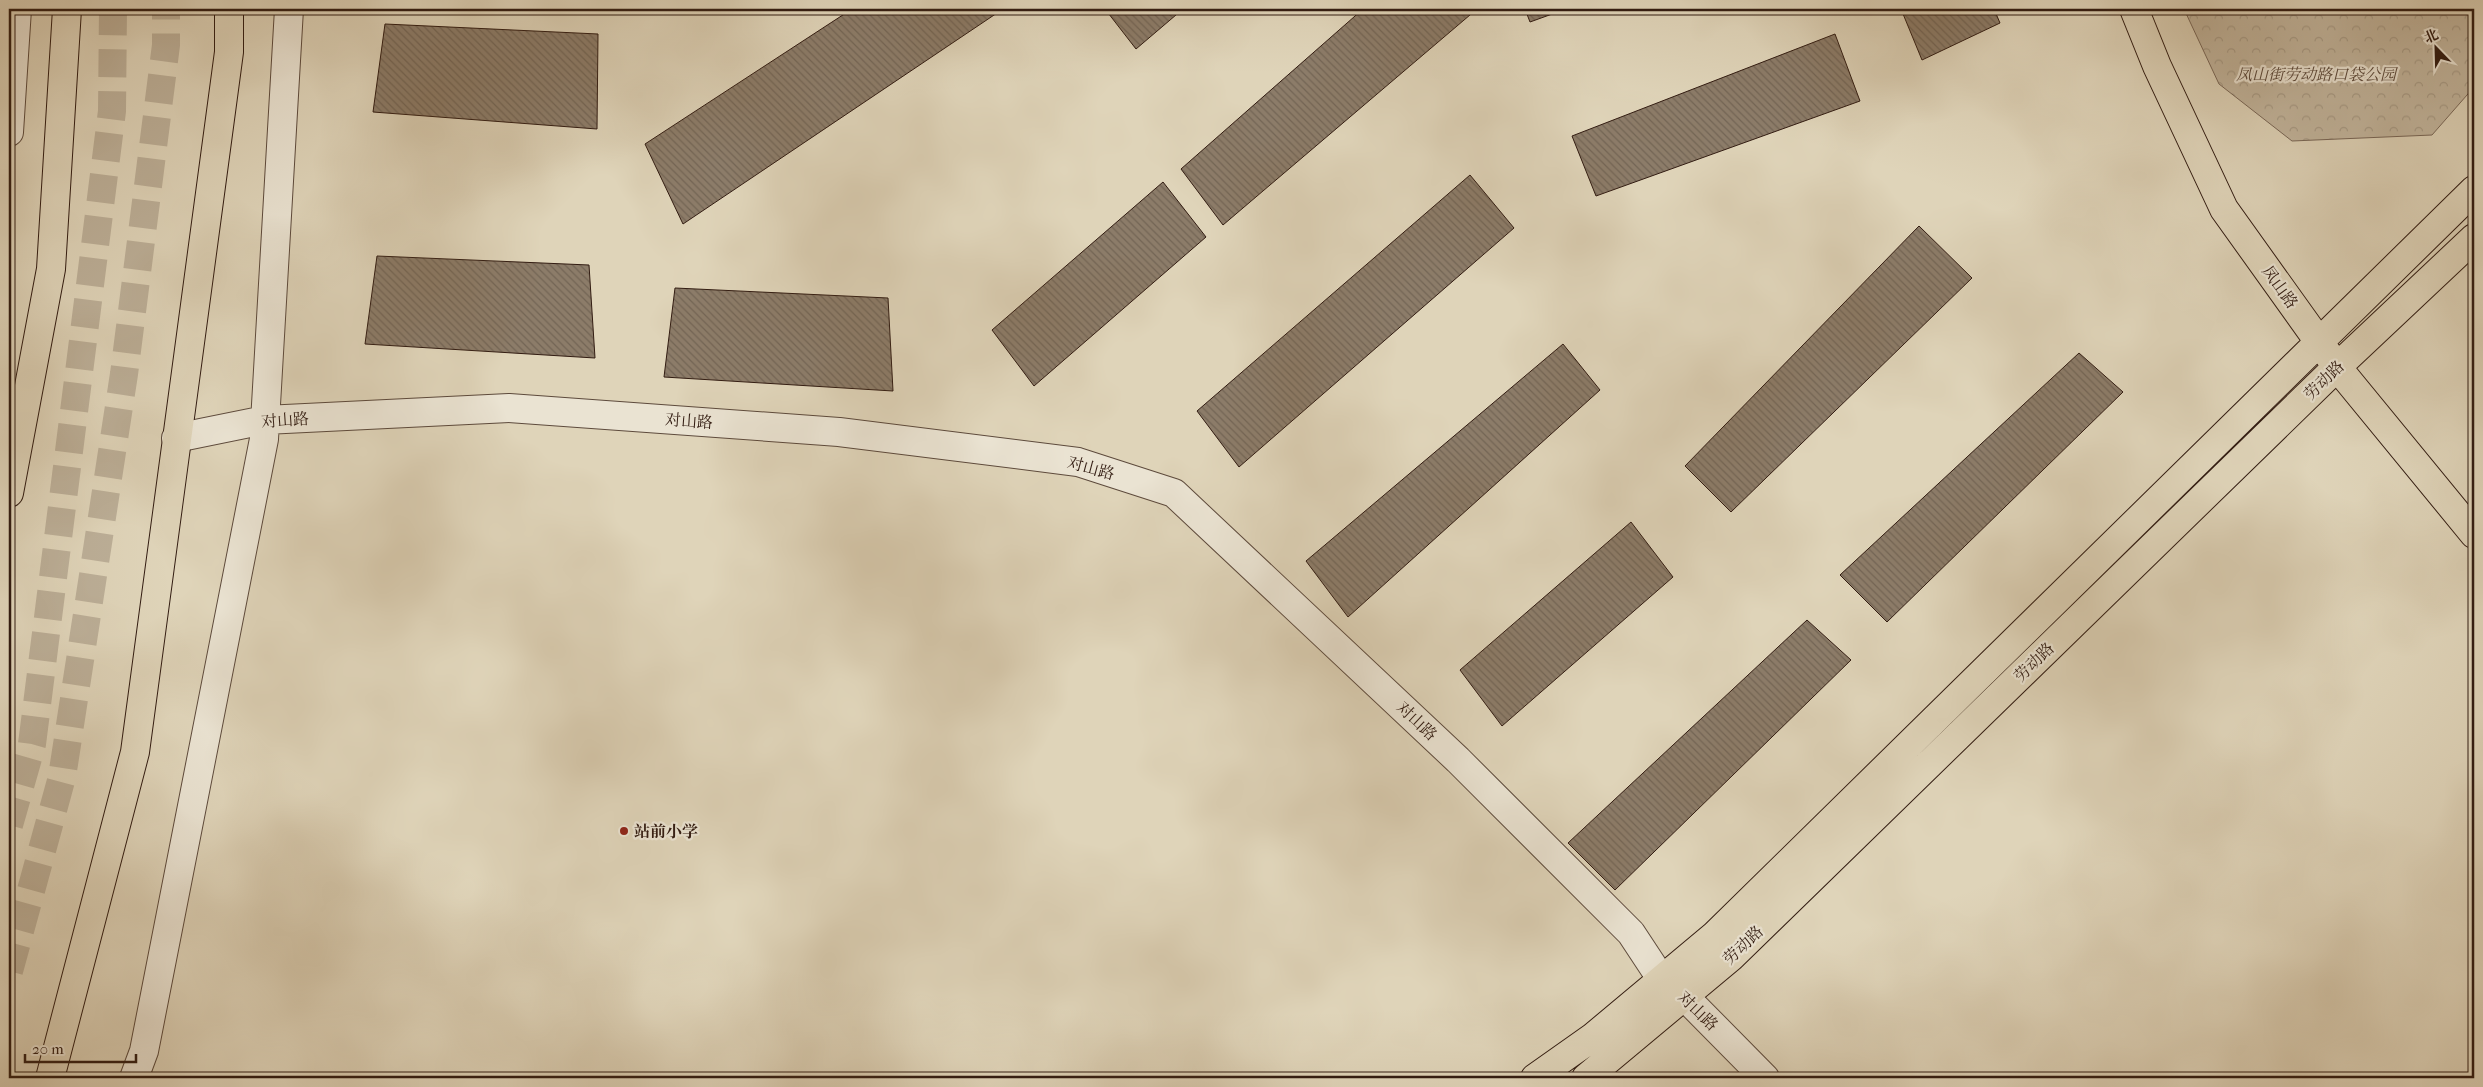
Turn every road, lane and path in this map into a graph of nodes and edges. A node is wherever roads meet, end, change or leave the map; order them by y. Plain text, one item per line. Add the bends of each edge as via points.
1 (17, 9) edge
2 (67, 9) edge
3 (229, 9) edge
4 (288, 9) edge
5 (2134, 9) edge
6 (9, 132) edge
7 (2474, 190) edge
8 (2474, 238) edge
9 (2319, 342) junction
10 (2337, 367) junction
11 (265, 420) junction
12 (176, 438) junction
13 (9, 493) edge
14 (2474, 534) edge
15 (1662, 980) junction
16 (1684, 996) junction
17 (50, 1078) edge
18 (134, 1078) edge
19 (1535, 1078) edge
20 (1586, 1078) edge
21 (1765, 1078) edge

1 - 6 street
2 - 13 main road via 51,269
3 - 12 main road via 229,52
4 - 11 street
5 - 9 main road, 凤山路 via 2224,209
7 - 9 main road
8 - 10 main road, 劳动路
9 - 10 main road, 凤山路
9 - 15 main road via 1715,935
10 - 14 main road, 凤山路
10 - 16 main road, 劳动路 via 1731,957
11 - 12 street, 对山路
11 - 15 street, 对山路 via 509,408 839,432 1078,462 1174,493 1458,760 1631,933
11 - 18 street via 144,1051
12 - 17 main road via 135,752
15 - 16 street, 对山路
15 - 19 main road via 1593,1037
16 - 20 main road, 劳动路
16 - 21 street, 对山路

